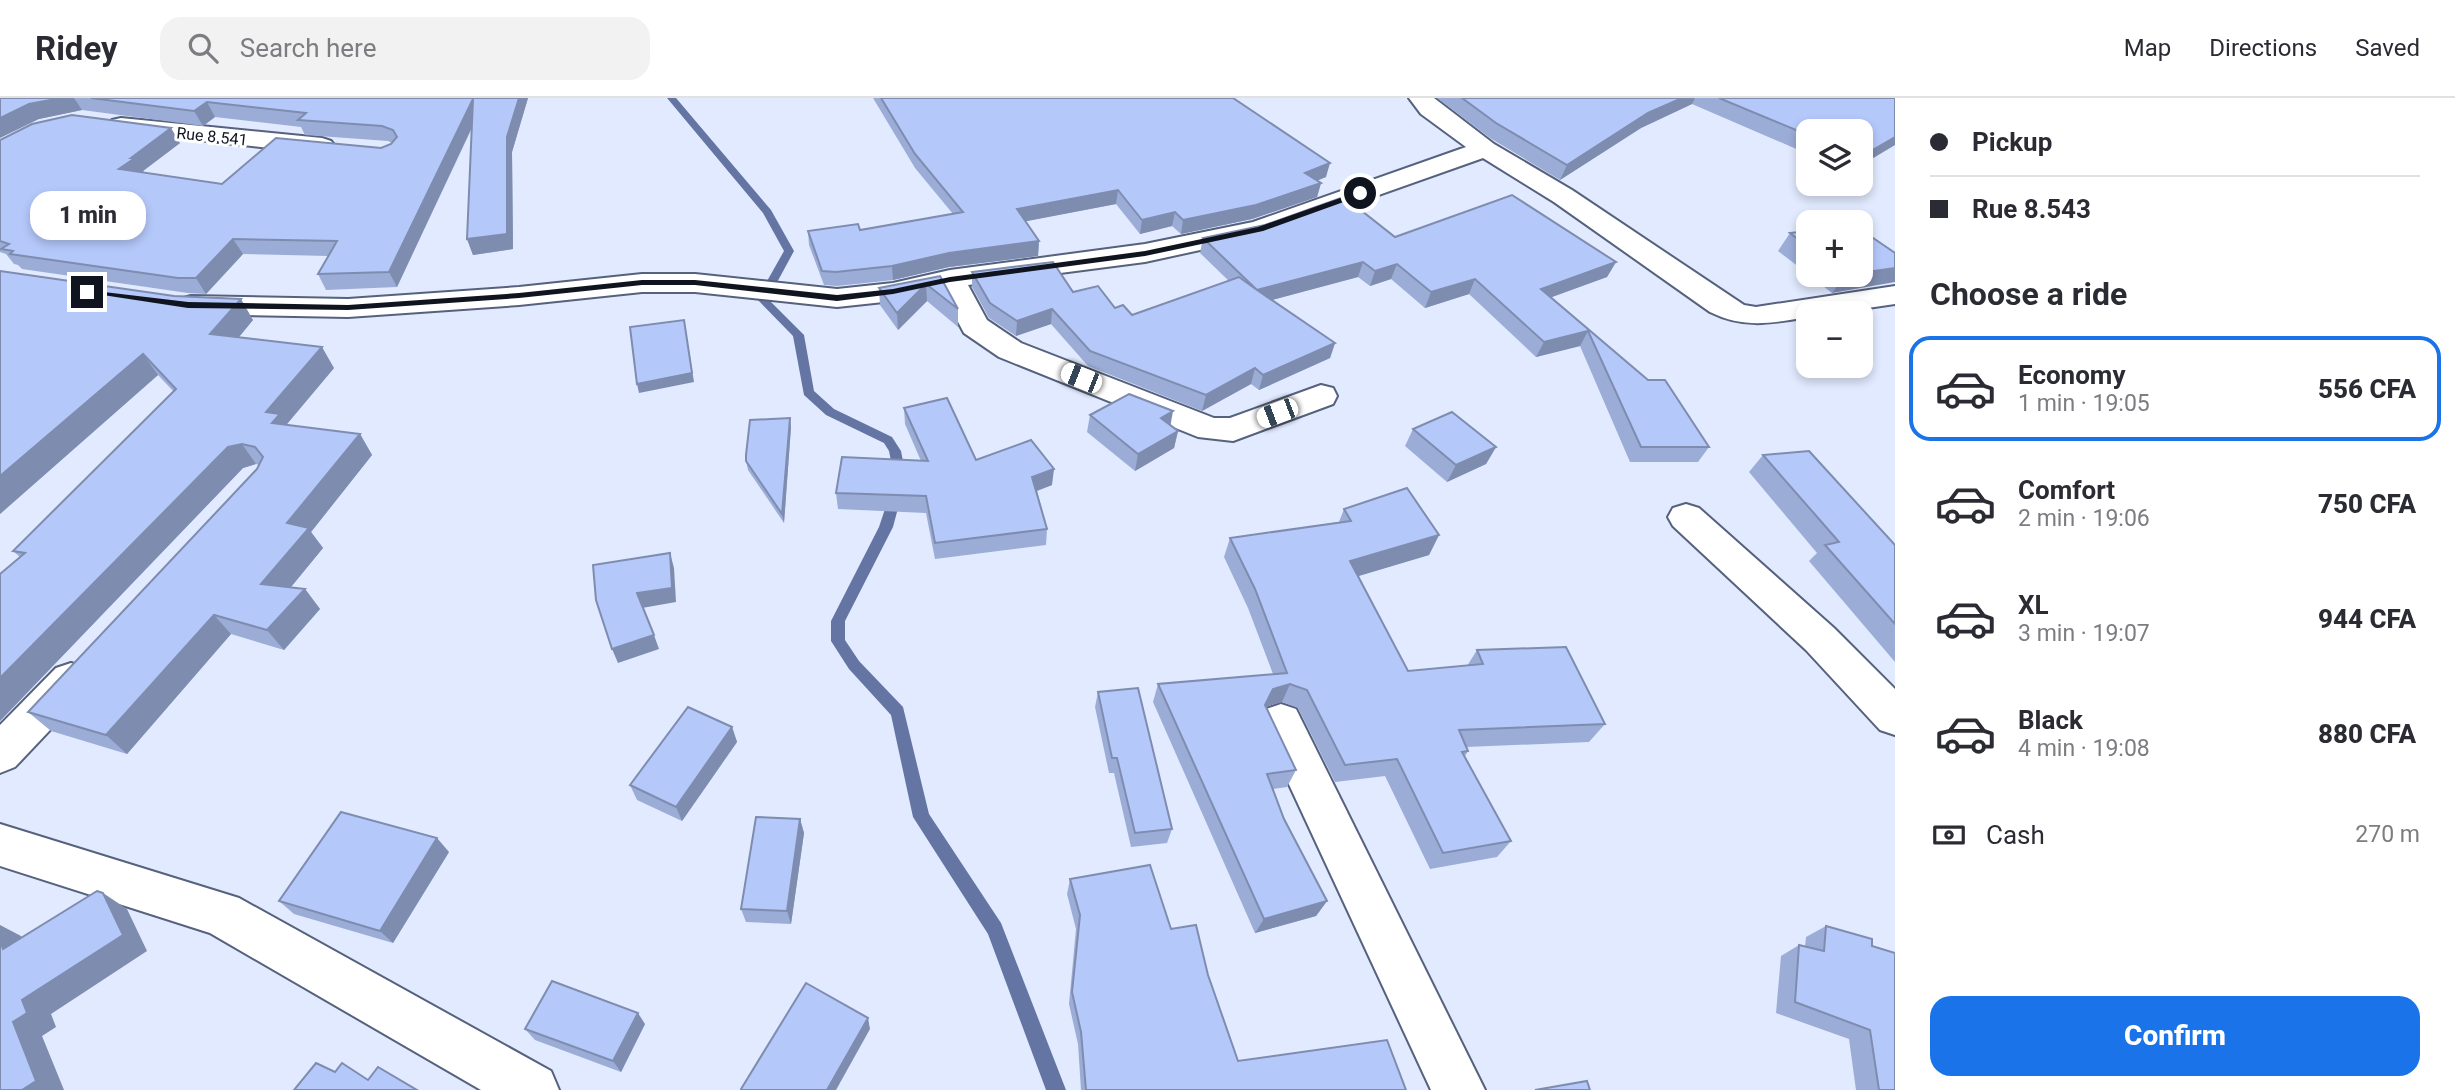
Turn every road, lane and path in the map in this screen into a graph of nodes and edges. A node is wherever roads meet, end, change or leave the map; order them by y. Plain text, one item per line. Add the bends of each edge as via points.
1 (1421, 98) edge
2 (94, 121) edge
3 (347, 148) edge
4 (1485, 149) junction
5 (950, 279) junction
6 (1895, 295) edge
7 (163, 302) edge
8 (1321, 396) dead end
9 (1686, 517) dead end
10 (98, 652) edge
11 (1895, 717) edge
12 (1281, 722) dead end
13 (0, 754) edge
14 (0, 845) edge
15 (532, 1090) edge
16 (1458, 1090) edge

1 - 4 street
2 - 3 street, Rue 8.541
4 - 5 street via 1260,229 1145,253
4 - 6 street via 1737,314 1756,316
5 - 7 street via 837,298 695,283 642,283 348,308
5 - 8 street via 975,326 1010,351 1210,429 1233,430
9 - 11 street via 1820,639
10 - 13 street
12 - 16 street
14 - 15 street via 222,914

